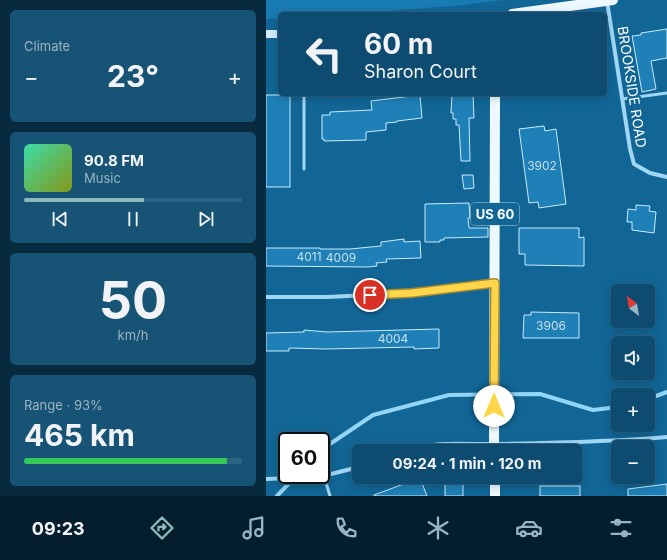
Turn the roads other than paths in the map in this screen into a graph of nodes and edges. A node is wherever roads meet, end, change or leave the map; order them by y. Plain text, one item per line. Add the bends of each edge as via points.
1 (610, 0) edge
2 (526, 12) edge
3 (266, 34) edge
4 (278, 34) edge
5 (667, 93) edge
6 (304, 96) edge
7 (495, 96) edge
8 (622, 99) junction
9 (304, 169) dead end
10 (667, 177) edge
11 (495, 283) junction
12 (266, 298) edge
13 (667, 437) edge
14 (494, 443) edge
15 (443, 444) edge
16 (352, 469) edge
17 (330, 474) edge
18 (266, 479) edge
19 (278, 479) edge
20 (326, 484) edge
21 (495, 484) edge
22 (330, 496) edge
23 (495, 496) edge

1 - 2 main road
1 - 8 street, BROOKSIDE ROAD
3 - 4 main road
5 - 8 lane
6 - 9 lane
7 - 11 main road, US 60
8 - 10 street, BROOKSIDE ROAD via 634,164 650,173
11 - 12 street via 412,293
11 - 14 main road, US 60
13 - 14 street via 619,441
14 - 15 street
16 - 17 street
18 - 19 street
20 - 22 lane
21 - 23 main road

